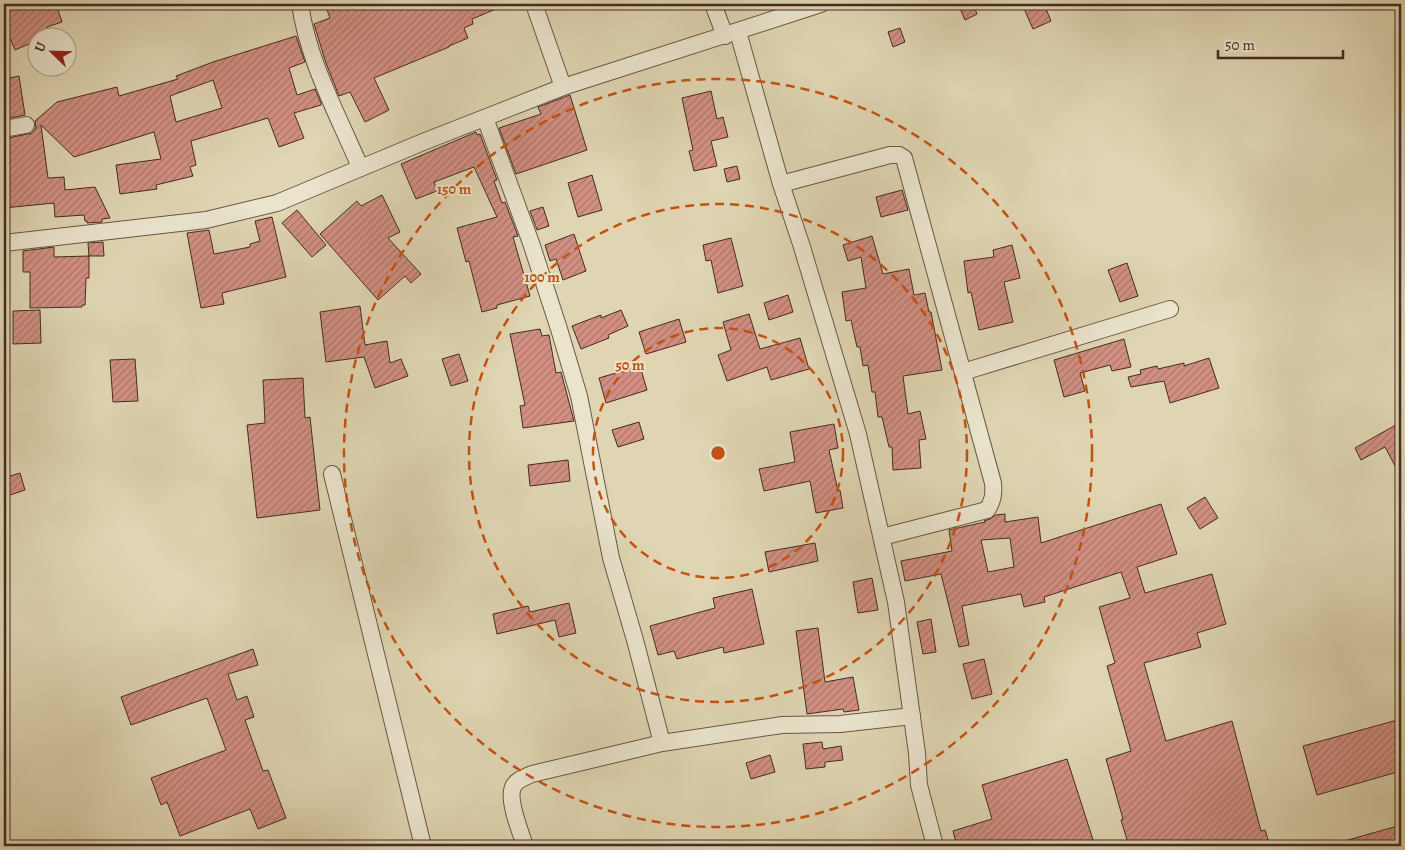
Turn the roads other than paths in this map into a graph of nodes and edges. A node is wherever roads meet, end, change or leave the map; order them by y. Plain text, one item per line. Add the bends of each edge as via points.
1 (300, 4) edge
2 (534, 4) edge
3 (713, 4) edge
4 (820, 4) edge
5 (732, 34) junction
6 (563, 87) junction
7 (485, 118) junction
8 (26, 125) dead end
9 (4, 129) edge
10 (360, 167) junction
11 (781, 184) junction
12 (4, 243) edge
13 (1170, 309) dead end
14 (963, 372) junction
15 (332, 474) dead end
16 (882, 537) junction
17 (912, 716) junction
18 (662, 743) junction
19 (423, 846) edge
20 (524, 846) edge
21 (935, 846) edge

1 - 10 street via 305,31 321,78
2 - 6 street
3 - 5 street
4 - 5 street
5 - 6 street
5 - 11 street
6 - 7 street
7 - 10 street
7 - 18 street via 532,243 579,396 611,558
8 - 9 street
10 - 12 street via 278,203 206,220
11 - 14 street via 890,155 902,156
11 - 16 street via 858,434
13 - 14 street
14 - 16 street via 994,483 992,503 987,510
15 - 19 street
16 - 17 street via 896,602
17 - 18 street via 840,724 782,725
17 - 21 street via 919,785
18 - 20 street via 532,774 516,782 512,797

